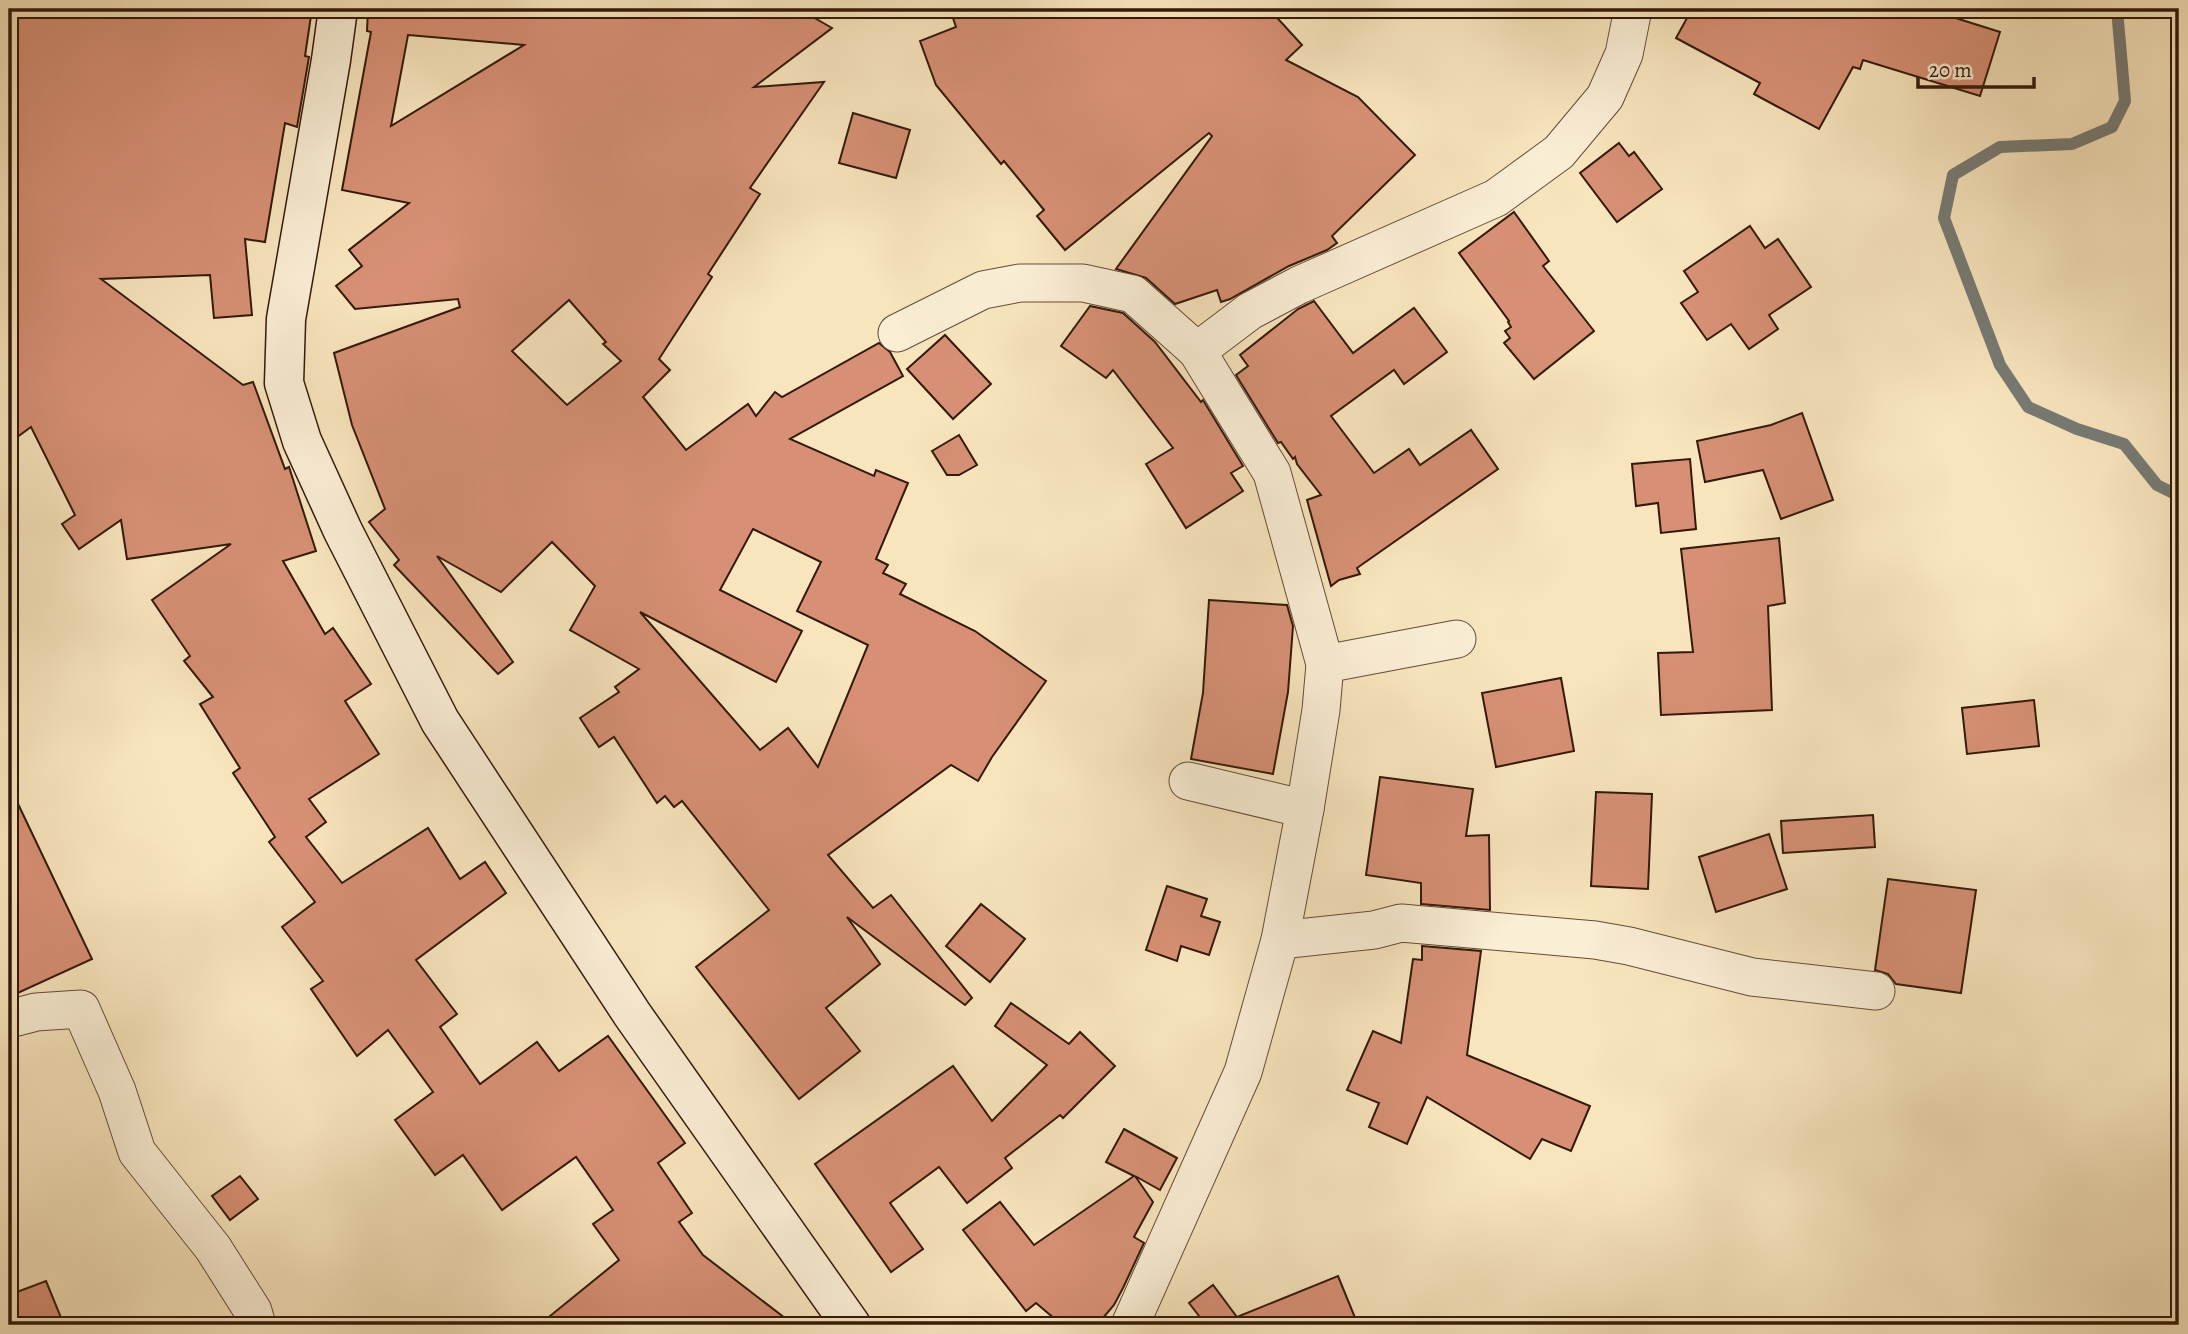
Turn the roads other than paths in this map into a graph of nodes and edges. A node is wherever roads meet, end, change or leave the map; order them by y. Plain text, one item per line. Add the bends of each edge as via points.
1 (338, 9) edge
2 (1633, 9) edge
3 (897, 333) dead end
4 (1196, 351) junction
5 (1457, 639) dead end
6 (1325, 664) junction
7 (1188, 781) dead end
8 (1305, 809) junction
9 (1280, 940) junction
10 (1876, 991) dead end
11 (9, 1019) edge
12 (257, 1325) edge
13 (851, 1325) edge
14 (1129, 1325) edge

1 - 13 main road via 286,319 284,383 302,441 440,721 632,1014
2 - 4 street via 1624,54 1605,97 1559,152 1496,198 1299,285 1250,312
3 - 4 street via 983,290 1020,283 1083,284 1132,294
4 - 6 street via 1272,473
5 - 6 street
6 - 8 street
7 - 8 street
8 - 9 street
9 - 10 street via 1374,930 1401,922 1595,940 1752,977
9 - 14 street via 1243,1072
11 - 12 street via 81,1009 117,1091 137,1152 213,1248

